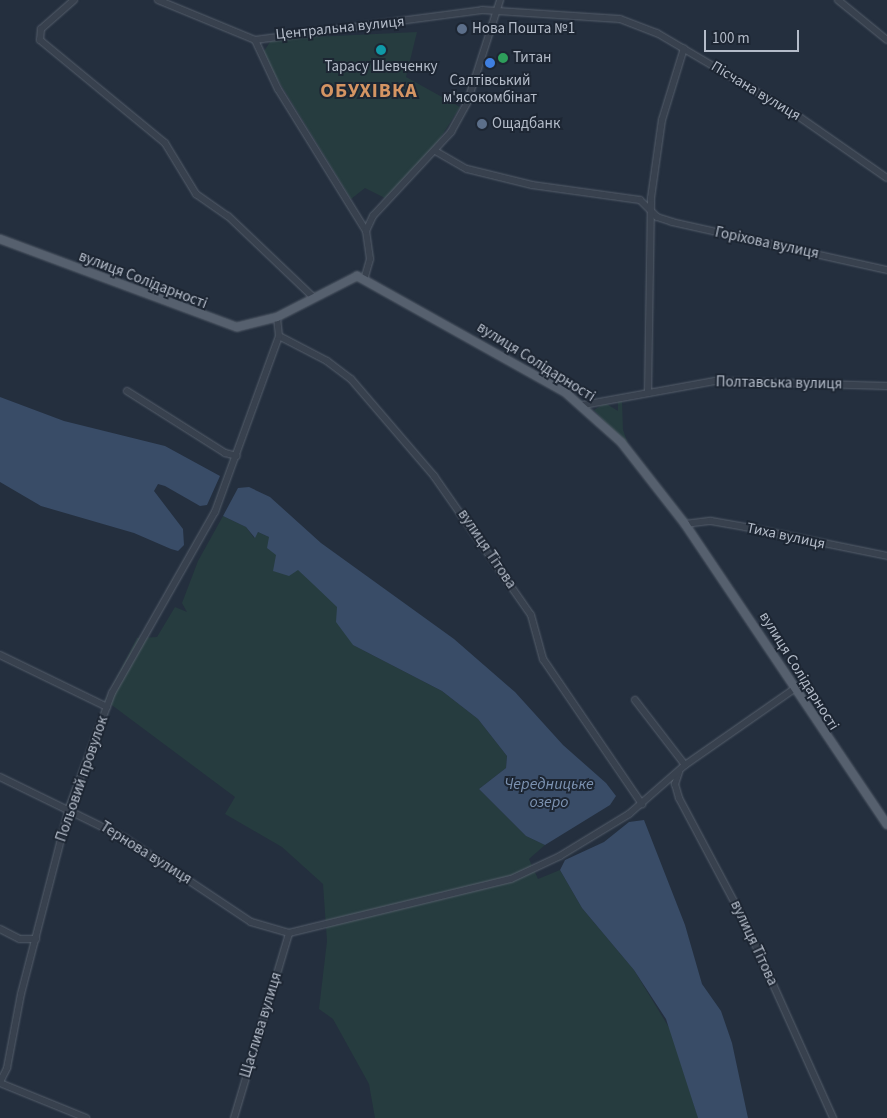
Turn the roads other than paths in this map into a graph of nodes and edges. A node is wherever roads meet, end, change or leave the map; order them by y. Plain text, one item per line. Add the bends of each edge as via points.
1 (74, 0) edge
2 (158, 0) edge
3 (500, 0) edge
4 (838, 0) edge
5 (497, 12) junction
6 (256, 40) junction
7 (887, 40) edge
8 (684, 48) junction
9 (437, 152) junction
10 (887, 178) edge
11 (651, 210) junction
12 (366, 231) junction
13 (0, 239) edge
14 (887, 270) edge
15 (364, 280) junction
16 (313, 297) junction
17 (277, 317) junction
18 (279, 336) junction
19 (887, 386) edge
20 (128, 391) dead end
21 (648, 393) junction
22 (583, 405) junction
23 (237, 456) junction
24 (685, 524) junction
25 (887, 556) edge
26 (0, 655) edge
27 (794, 689) junction
28 (636, 700) dead end
29 (108, 707) junction
30 (685, 765) junction
31 (679, 771) junction
32 (0, 777) edge
33 (642, 804) junction
34 (69, 808) junction
35 (887, 825) edge
36 (0, 929) edge
37 (289, 933) junction
38 (36, 939) junction
39 (0, 1082) edge
40 (86, 1118) edge
41 (234, 1118) edge
42 (833, 1118) edge

1 - 16 street via 41,29 40,40 158,137 177,156 196,194 228,216
2 - 6 street
3 - 5 street
4 - 7 street
5 - 6 street, Центральна вулиця via 482,10
5 - 8 street, Пісчана вулиця via 598,15 633,23
5 - 9 street via 467,103
6 - 12 street, Центральна вулиця via 278,89
8 - 10 street, Пісчана вулиця via 798,116
8 - 11 street via 662,120
9 - 11 street, Горіхова вулиця via 468,169 532,185 640,200
9 - 12 street via 373,216
11 - 14 street, Горіхова вулиця via 672,222
11 - 21 street
12 - 15 street, Центральна вулиця via 370,267
13 - 17 main road, вулиця Солідарності via 220,323 248,326
15 - 16 main road, вулиця Солідарності via 357,276
15 - 22 main road, вулиця Солідарності via 502,353
16 - 17 main road, вулиця Солідарності
17 - 18 street
18 - 23 street, Польовий провулок
18 - 33 street, вулиця Тітова via 327,361 351,379 434,476 532,615 543,659
19 - 21 street, Полтавська вулиця via 715,381
20 - 23 street via 225,453
21 - 22 street, Полтавська вулиця
22 - 24 main road, вулиця Солідарності via 621,442
23 - 29 street, Польовий провулок via 215,512
24 - 25 street, Тиха вулиця via 737,525
24 - 27 main road, вулиця Солідарності
26 - 29 street
27 - 30 street
27 - 35 main road, вулиця Солідарності
28 - 30 street
29 - 34 street, Польовий провулок
30 - 31 street
31 - 33 street
31 - 42 street, вулиця Тітова via 675,784 679,798 745,922
32 - 34 street, Тернова вулиця
33 - 37 street via 560,856 511,879
34 - 37 street, Тернова вулиця via 125,838 251,922
34 - 38 street, Польовий провулок
36 - 38 street via 20,939
37 - 41 street, Щаслива вулиця
38 - 39 street, Польовий провулок via 7,1068
39 - 40 street

